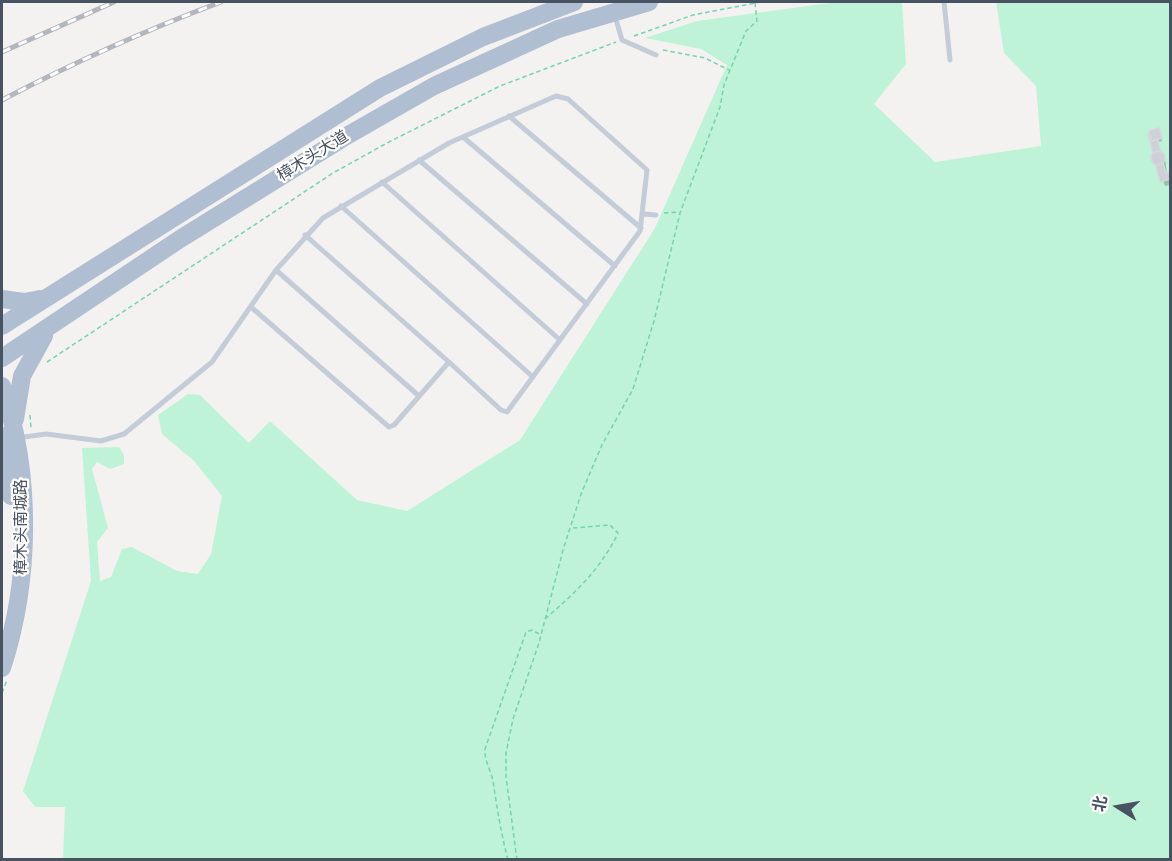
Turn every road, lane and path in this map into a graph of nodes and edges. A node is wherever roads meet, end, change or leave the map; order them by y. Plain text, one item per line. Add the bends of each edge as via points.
1 (574, 2) edge
2 (649, 2) edge
3 (944, 2) edge
4 (755, 3) edge
5 (614, 12) junction
6 (647, 52) junction
7 (656, 55) dead end
8 (950, 60) dead end
9 (730, 70) junction
10 (509, 116) junction
11 (463, 136) junction
12 (419, 160) junction
13 (382, 182) junction
14 (341, 206) junction
15 (680, 213) junction
16 (644, 214) junction
17 (656, 215) joint
18 (641, 228) junction
19 (305, 235) junction
20 (615, 266) junction
21 (276, 270) junction
22 (51, 295) junction
23 (2, 299) edge
24 (587, 304) junction
25 (251, 308) junction
26 (54, 325) junction
27 (2, 326) edge
28 (560, 340) junction
29 (2, 358) edge
30 (449, 362) junction
31 (533, 377) junction
32 (2, 386) edge
33 (419, 396) junction
34 (11, 434) edge
35 (572, 527) junction
36 (545, 619) junction
37 (2, 634) edge
38 (541, 635) junction
39 (2, 668) edge
40 (508, 860) edge
41 (517, 860) edge

1 - 22 main road, 樟木头大道 via 483,37 381,88
2 - 5 main road, 樟木头大道
3 - 8 lane
4 - 9 path via 757,21 746,31
5 - 6 lane via 622,40
5 - 26 main road, 樟木头大道 via 558,29 434,86 180,239
6 - 7 lane
6 - 9 path via 656,48 701,57
9 - 15 path
10 - 11 lane
10 - 16 lane via 556,96 568,99 644,165 648,176
10 - 18 lane
11 - 12 lane
11 - 20 lane
12 - 13 lane
12 - 24 lane
13 - 14 lane
13 - 28 lane
14 - 19 lane
14 - 31 lane
15 - 17 path
15 - 35 path via 633,388 593,464
16 - 17 lane
16 - 18 lane
18 - 20 lane
19 - 21 lane
19 - 30 lane
20 - 24 lane
21 - 25 lane
21 - 33 lane
22 - 23 main road via 24,302
22 - 27 main road, 樟木头大道
24 - 28 lane
25 - 33 lane via 389,427
25 - 34 lane via 212,362 124,434 101,441
26 - 29 main road, 樟木头大道
26 - 34 main road via 38,344 22,376
28 - 31 lane
30 - 31 lane via 505,412
30 - 33 lane
32 - 34 main road, 樟木头南城路
34 - 37 main road, 樟木头南城路 via 11,588
34 - 39 main road, 樟木头南城路 via 22,477 21,580
35 - 36 path
35 - 36 path via 610,525 618,533 607,557 584,585
36 - 38 path
38 - 40 path via 532,630 526,632 485,749
38 - 41 path via 506,753 507,802

